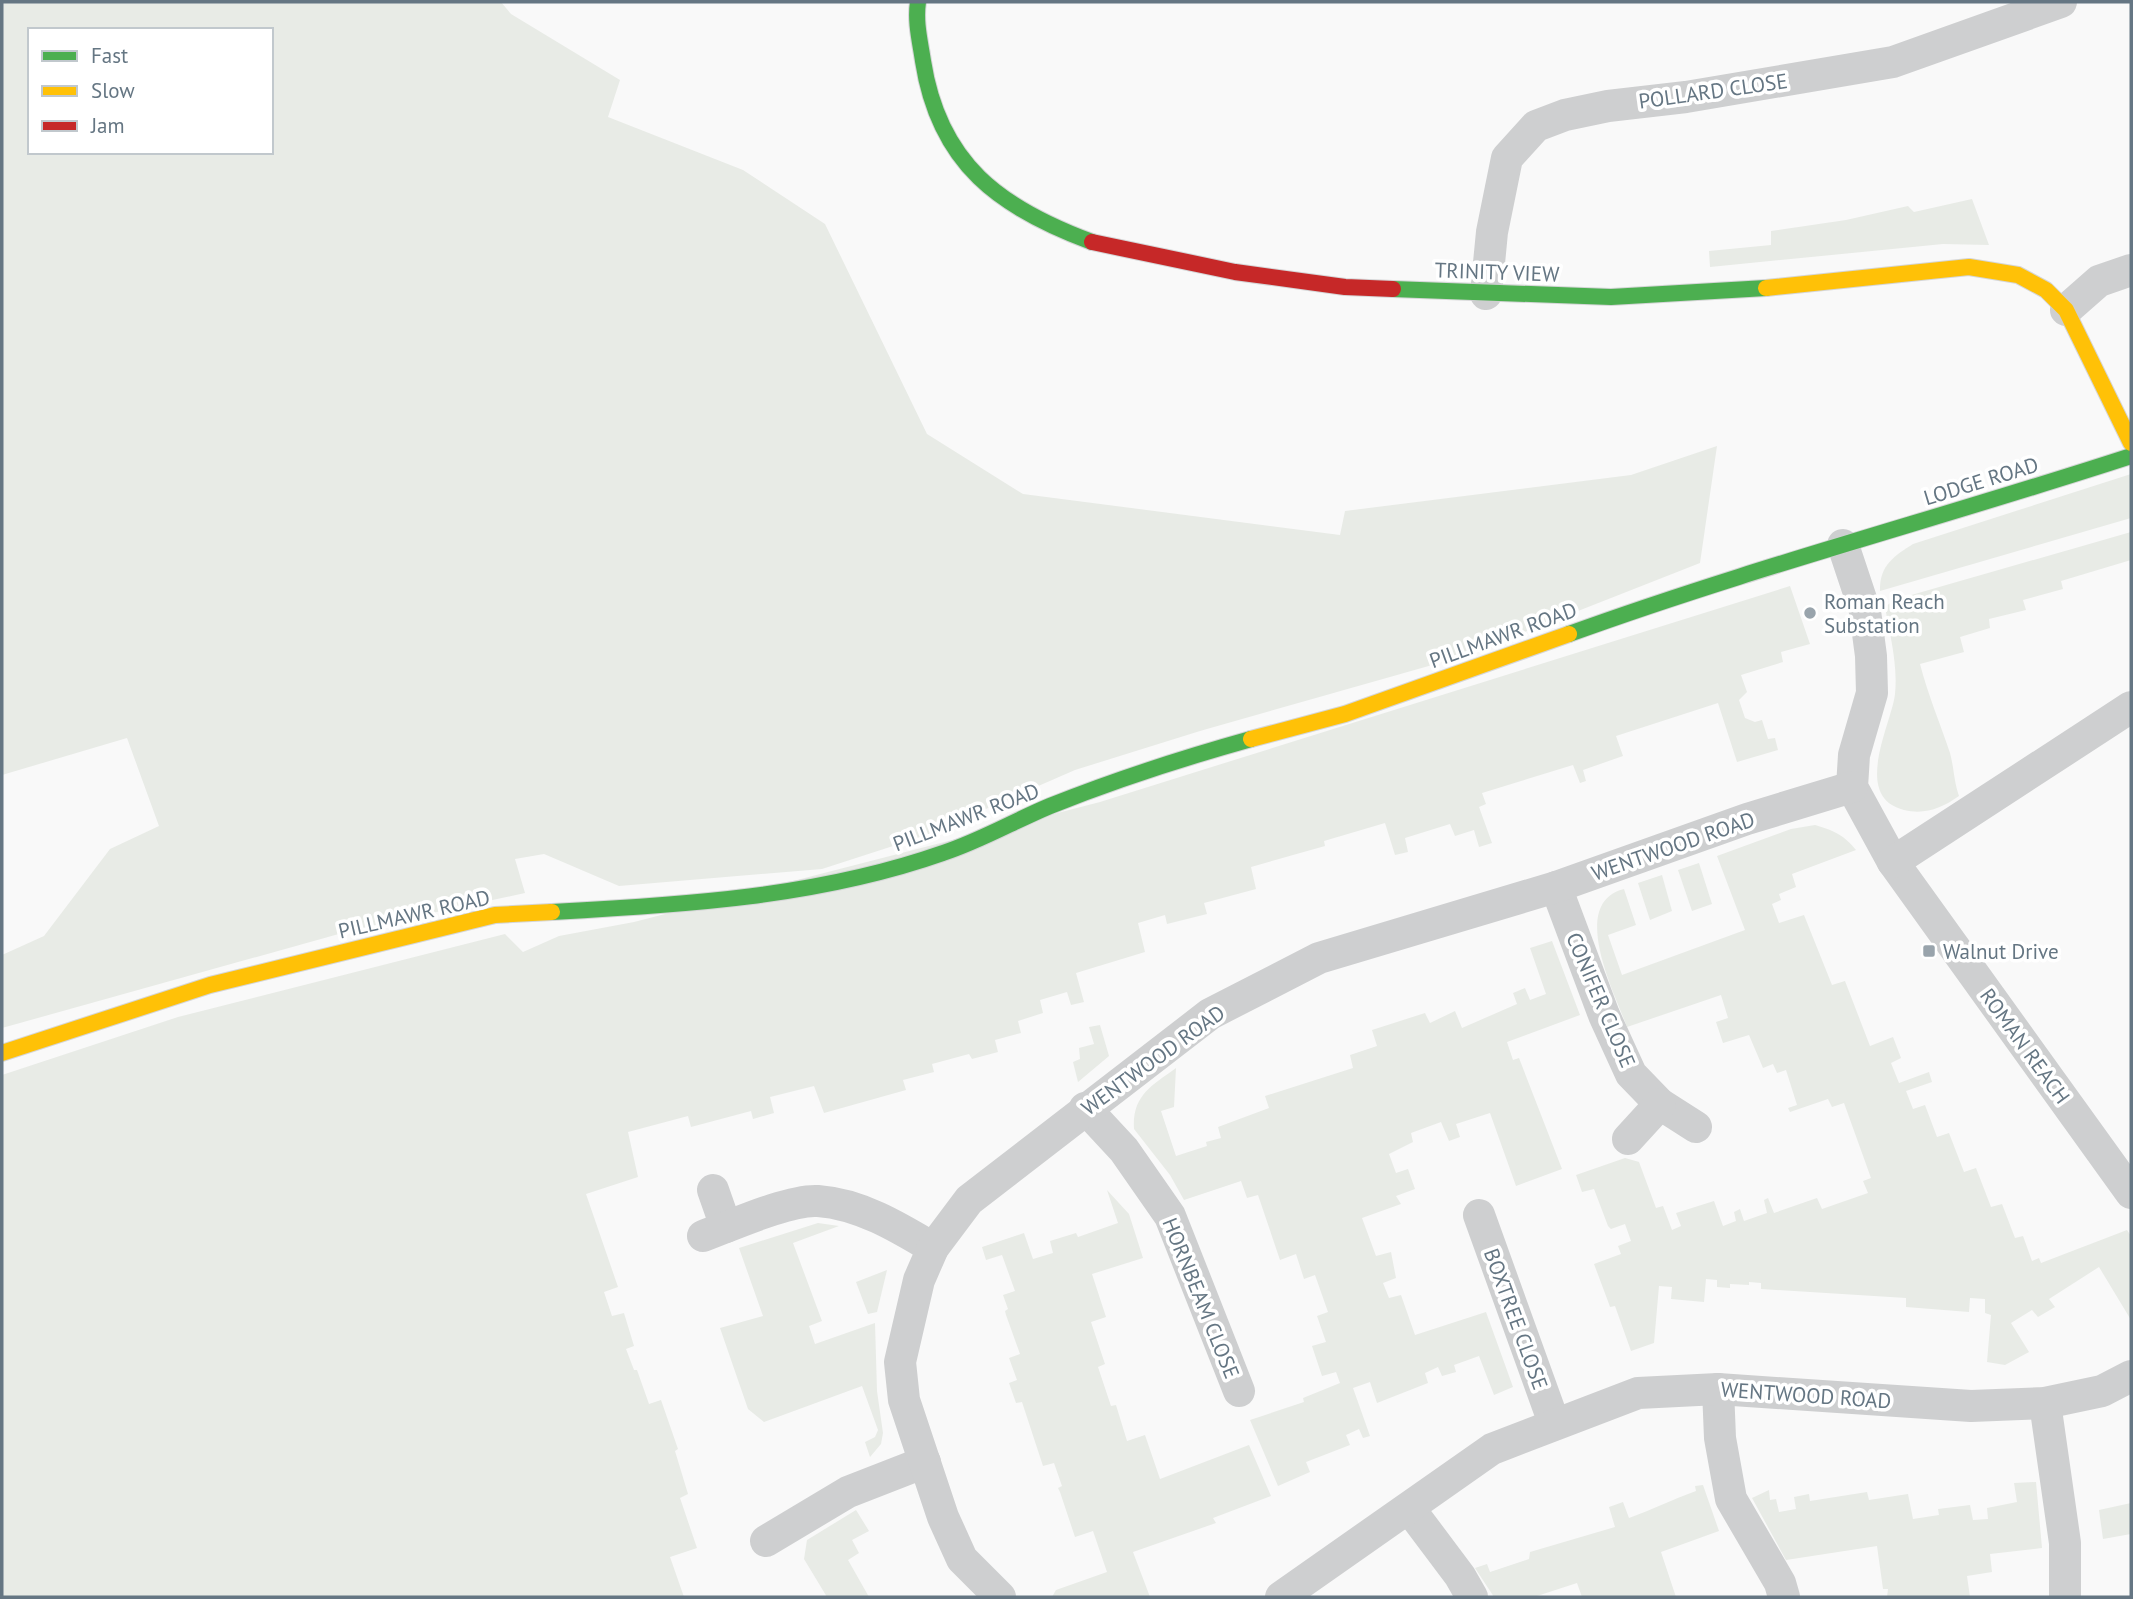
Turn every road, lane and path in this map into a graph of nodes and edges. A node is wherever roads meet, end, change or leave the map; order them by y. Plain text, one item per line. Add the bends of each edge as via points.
1 (918, 2) edge
2 (2061, 2) edge
3 (2131, 270) edge
4 (1486, 294) junction
5 (2066, 310) junction
6 (2131, 443) edge
7 (2131, 456) edge
8 (1843, 545) junction
9 (2131, 707) edge
10 (1852, 787) junction
11 (1893, 862) junction
12 (1556, 887) junction
13 (2, 1053) edge
14 (1660, 1104) junction
15 (1085, 1108) junction
16 (1696, 1127) dead end
17 (1629, 1139) dead end
18 (713, 1190) dead end
19 (2131, 1193) edge
20 (1479, 1215) dead end
21 (933, 1248) junction
22 (2131, 1376) edge
23 (1718, 1389) junction
24 (1239, 1391) dead end
25 (2045, 1403) junction
26 (1554, 1423) junction
27 (925, 1462) junction
28 (1409, 1508) junction
29 (766, 1541) dead end
30 (1000, 1597) edge
31 (1280, 1597) edge
32 (1472, 1597) edge
33 (1784, 1597) edge
34 (2065, 1597) edge

1 - 4 street, TRINITY VIEW via 927,85 944,131 971,172 1016,209 1096,244 1235,272 1345,287
2 - 4 street, POLLARD CLOSE via 1893,62 1608,106 1536,126 1507,158 1492,232
3 - 5 street via 2099,281
4 - 5 street, TRINITY VIEW via 1611,297 1750,290 1969,267 2018,275 2046,290
5 - 6 street, TRINITY VIEW
7 - 8 street, LODGE ROAD
8 - 10 street via 1865,611 1871,656 1872,693 1854,755
8 - 13 street, PILLMAWR ROAD via 1696,588 1345,714 1200,753 1051,806 944,852 842,883 627,908 495,915 210,985
9 - 11 street
10 - 11 street, ROMAN REACH
10 - 12 street, WENTWOOD ROAD
11 - 19 street, ROMAN REACH
12 - 14 street, CONIFER CLOSE via 1631,1074
12 - 15 street, WENTWOOD ROAD via 1319,958 1210,1014
14 - 16 street, CONIFER CLOSE
14 - 17 street
15 - 21 street, WENTWOOD ROAD via 969,1200
15 - 24 street, HORNBEAM CLOSE via 1124,1150 1170,1216
18 - 21 street via 715,1232 815,1200 848,1206
20 - 26 street, BOXTREE CLOSE
21 - 27 street, WENTWOOD ROAD via 919,1280 900,1362 904,1400
22 - 25 street, WENTWOOD ROAD via 2102,1391
23 - 25 street, WENTWOOD ROAD via 1971,1406
23 - 26 street, WENTWOOD ROAD via 1638,1393
23 - 33 street via 1720,1438 1731,1499
25 - 34 street via 2065,1543
26 - 28 street, WENTWOOD ROAD via 1492,1449
27 - 29 street via 848,1492
27 - 30 street, WENTWOOD ROAD via 962,1559
28 - 31 street, WENTWOOD ROAD
28 - 32 street

